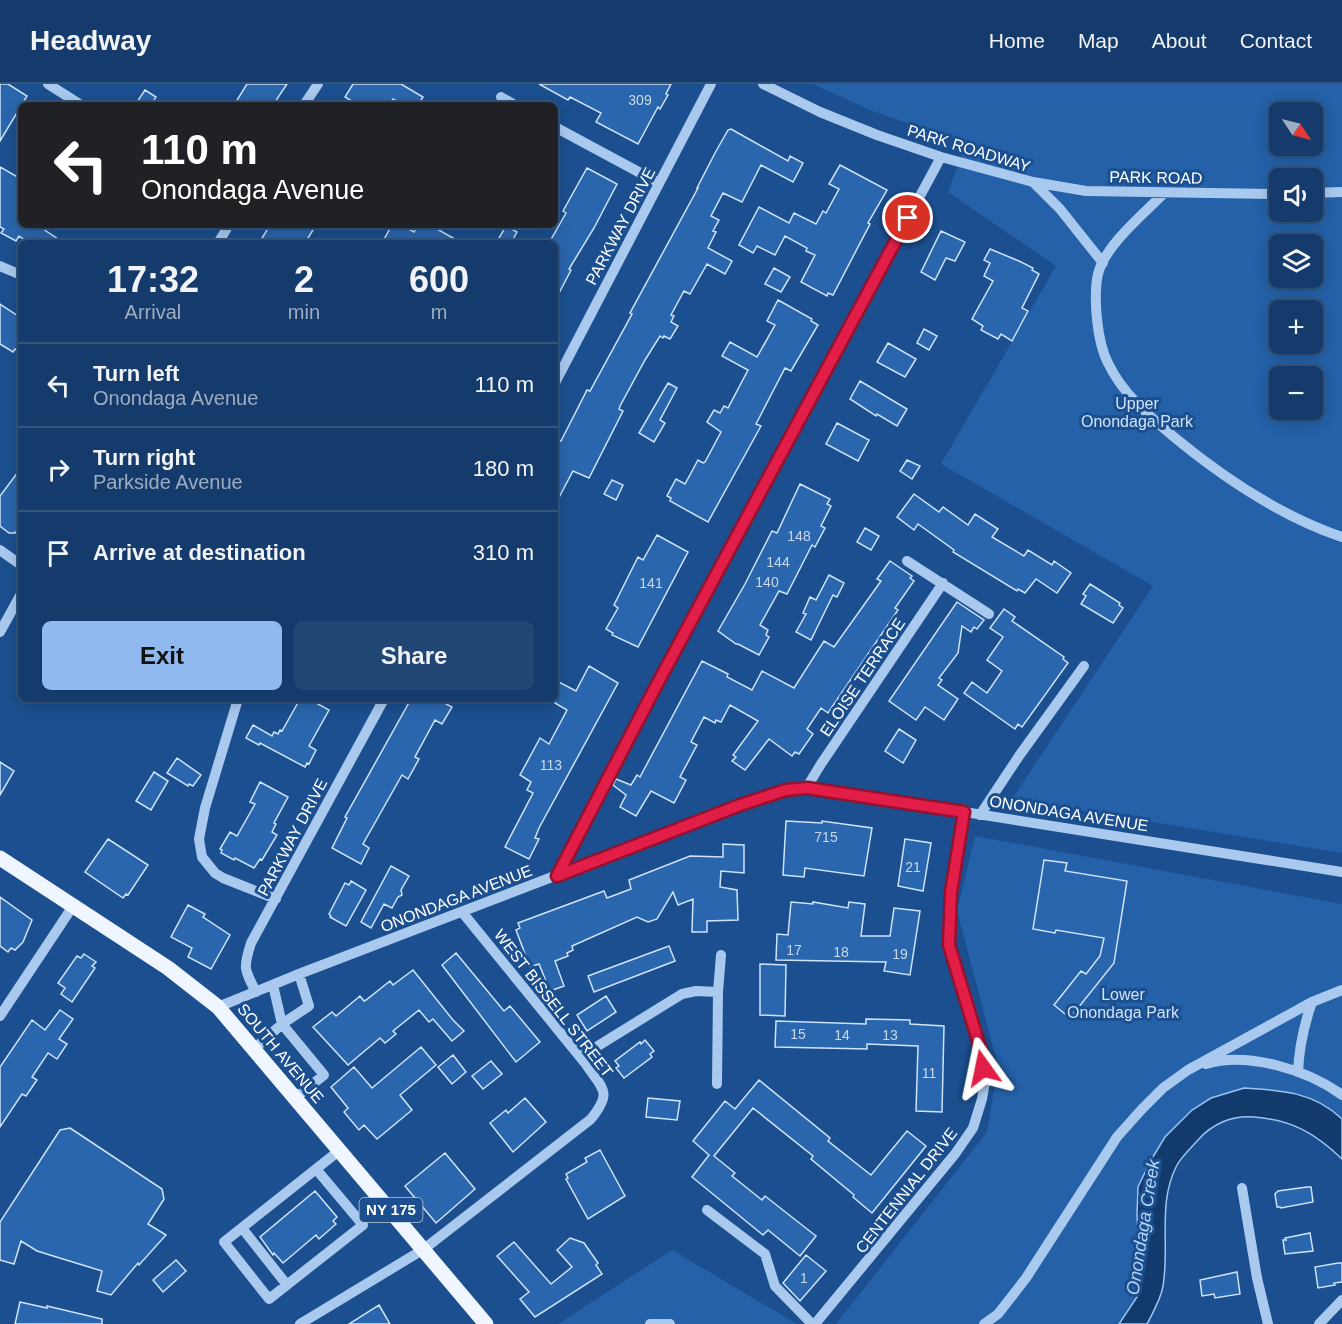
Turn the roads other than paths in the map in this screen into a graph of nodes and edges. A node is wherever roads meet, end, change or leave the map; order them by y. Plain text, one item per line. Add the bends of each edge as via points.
1 (48, 84) edge
2 (318, 84) edge
3 (711, 84) edge
4 (763, 84) edge
5 (501, 98) dead end
6 (76, 102) edge
7 (306, 102) edge
8 (509, 102) edge
9 (558, 129) edge
10 (941, 157) junction
11 (1033, 182) junction
12 (659, 183) junction
13 (1342, 192) edge
14 (1164, 193) junction
15 (1323, 193) edge
16 (1269, 194) edge
17 (1102, 263) junction
18 (0, 266) edge
19 (18, 274) edge
20 (558, 375) edge
21 (1342, 537) edge
22 (0, 550) edge
23 (907, 561) dead end
24 (18, 563) edge
25 (943, 584) junction
26 (18, 599) edge
27 (989, 614) dead end
28 (0, 632) edge
29 (1084, 666) dead end
30 (237, 702) edge
31 (382, 702) edge
32 (807, 788) junction
33 (964, 812) junction
34 (980, 815) junction
35 (0, 858) edge
36 (1342, 872) edge
37 (557, 876) junction
38 (276, 899) junction
39 (73, 906) junction
40 (462, 912) junction
41 (721, 955) dead end
42 (299, 974) junction
43 (273, 985) junction
44 (1342, 990) edge
45 (256, 992) junction
46 (718, 992) junction
47 (1312, 1002) junction
48 (218, 1007) junction
49 (0, 1016) edge
50 (282, 1024) junction
51 (255, 1050) junction
52 (580, 1057) junction
53 (1188, 1070) junction
54 (1293, 1071) junction
55 (717, 1084) dead end
56 (1342, 1095) edge
57 (295, 1098) junction
58 (340, 1150) junction
59 (316, 1168) junction
60 (1242, 1188) dead end
61 (707, 1210) dead end
62 (242, 1228) junction
63 (424, 1249) junction
64 (287, 1285) junction
65 (1342, 1300) edge
66 (300, 1324) edge
67 (486, 1324) edge
68 (650, 1324) edge
69 (670, 1324) edge
70 (813, 1324) edge
71 (984, 1324) edge
72 (1268, 1324) edge
73 (1319, 1324) edge

1 - 6 street
2 - 7 street
3 - 12 street, PARKWAY DRIVE
4 - 10 street, PARK ROADWAY via 820,112
5 - 8 street
9 - 12 street
10 - 11 street, PARK ROADWAY
10 - 37 street
11 - 14 street, PARK ROAD via 1086,191
11 - 17 street, PARK ROADWAY via 1060,209
12 - 20 street, PARKWAY DRIVE
13 - 15 street
14 - 16 street, PARK ROAD
14 - 17 street via 1111,248
17 - 21 street via 1097,286 1098,336 1108,363 1127,393 1212,468 1258,499
18 - 19 street
22 - 24 street
23 - 25 street
25 - 27 street
25 - 32 street, ELOISE TERRACE
26 - 28 street
29 - 34 street
30 - 38 street via 205,808 200,839 202,857 214,873
31 - 38 street, PARKWAY DRIVE
32 - 33 street, ONONDAGA AVENUE
32 - 37 street, ONONDAGA AVENUE via 786,790 740,805
33 - 34 street, ONONDAGA AVENUE
33 - 70 street, CENTENNIAL DRIVE via 951,892 949,945 982,1054 982,1099 973,1128 955,1154
34 - 36 street, ONONDAGA AVENUE
35 - 39 main road, SOUTH AVENUE / NY 175
37 - 40 street, ONONDAGA AVENUE
38 - 45 street, PARKWAY DRIVE via 251,943 245,963 245,972
39 - 48 main road, SOUTH AVENUE / NY 175 via 168,968
39 - 49 street
40 - 42 street, ONONDAGA AVENUE
40 - 52 street, WEST BISSELL STREET
41 - 46 street
42 - 43 street, ONONDAGA AVENUE
42 - 50 street via 309,1006
43 - 45 street, ONONDAGA AVENUE
43 - 50 street
44 - 47 street
45 - 48 street, ONONDAGA AVENUE
46 - 52 street via 682,994
46 - 55 street
47 - 53 street
47 - 54 street
48 - 51 main road, SOUTH AVENUE / NY 175
50 - 51 street
50 - 57 street via 324,1075
51 - 57 main road, SOUTH AVENUE / NY 175
52 - 63 street, WEST BISSELL STREET via 603,1090 603,1103 591,1119
53 - 54 street via 1233,1060 1256,1061
53 - 71 street via 1163,1088 1117,1137 1026,1278 998,1314
54 - 56 street
57 - 58 main road, SOUTH AVENUE / NY 175
58 - 59 street
58 - 63 main road, SOUTH AVENUE / NY 175
59 - 62 street
59 - 64 street via 363,1225
60 - 72 street
61 - 70 street via 765,1254 775,1287
62 - 64 street
62 - 64 street via 224,1242 269,1299
63 - 66 street, WEST BISSELL STREET
63 - 67 main road, SOUTH AVENUE / NY 175
65 - 73 street
68 - 69 street

